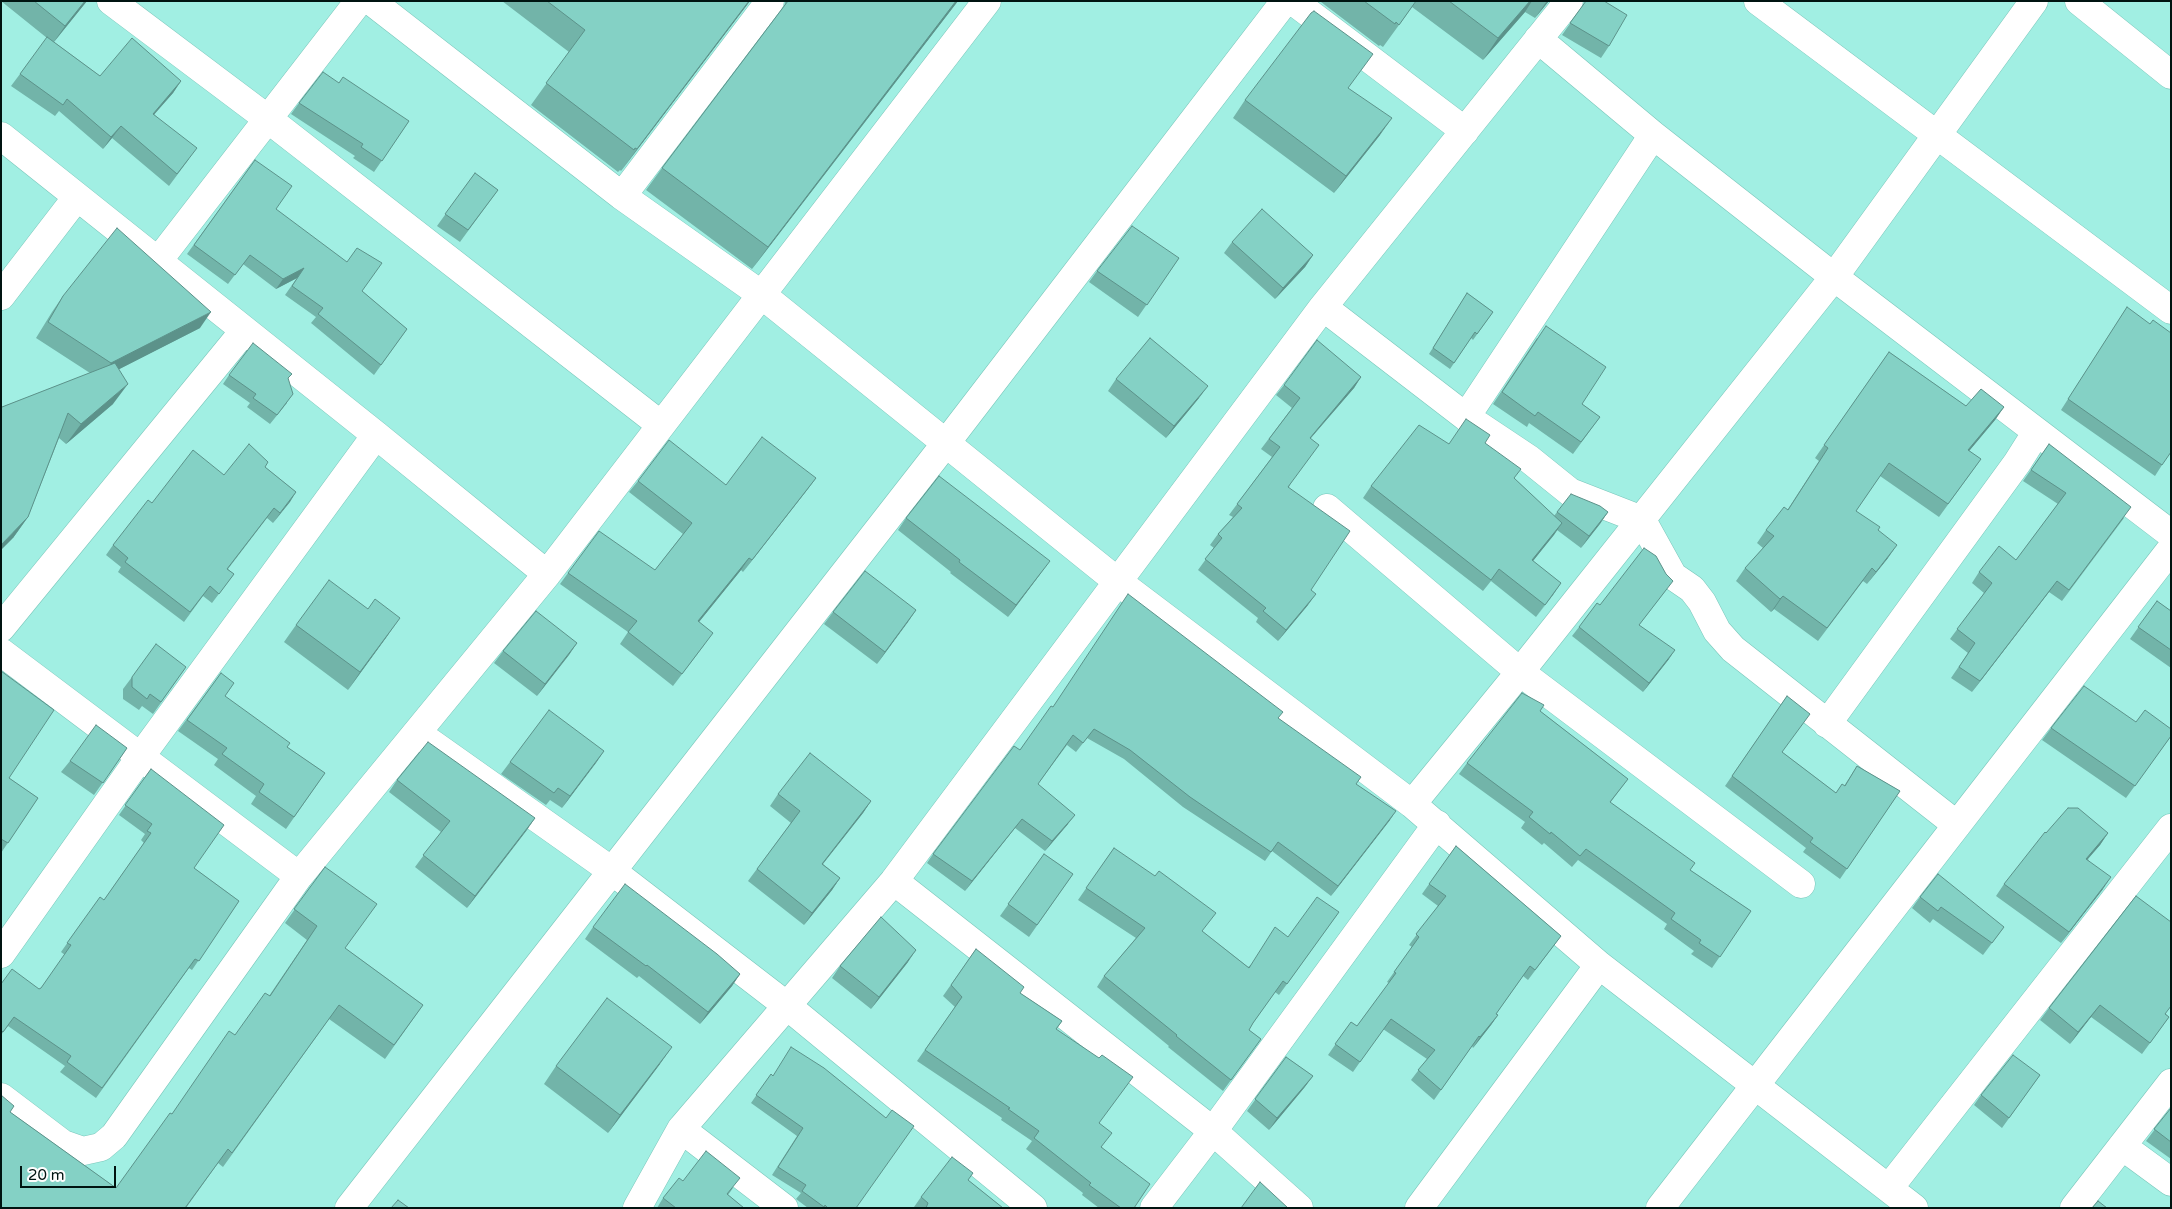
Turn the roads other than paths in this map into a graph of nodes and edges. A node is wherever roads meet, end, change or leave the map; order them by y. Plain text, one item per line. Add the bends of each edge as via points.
1 (111, 1) edge
2 (359, 1) edge
3 (371, 1) edge
4 (770, 1) edge
5 (987, 1) edge
6 (1285, 1) edge
7 (1293, 1) edge
8 (1569, 1) edge
9 (1758, 1) edge
10 (2034, 1) edge
11 (2079, 1) edge
12 (1538, 39) junction
13 (2171, 76) edge
14 (268, 119) junction
15 (1465, 131) junction
16 (1653, 134) junction
17 (1937, 135) junction
18 (1, 136) edge
19 (622, 196) junction
20 (77, 197) junction
21 (158, 261) junction
22 (1834, 277) junction
23 (762, 295) junction
24 (1, 296) edge
25 (1323, 307) junction
26 (2171, 310) edge
27 (244, 331) junction
28 (1466, 417) junction
29 (661, 425) junction
30 (2036, 433) junction
31 (376, 435) junction
32 (946, 443) junction
33 (1326, 508) dead end
34 (1642, 520) junction
35 (2171, 534) edge
36 (2171, 549) edge
37 (547, 574) junction
38 (1117, 581) junction
39 (1, 628) edge
40 (1, 652) edge
41 (1520, 672) junction
42 (1828, 724) junction
43 (417, 733) junction
44 (141, 756) junction
45 (1412, 804) junction
46 (1438, 824) junction
47 (1957, 824) junction
48 (2171, 828) edge
49 (612, 871) junction
50 (299, 876) junction
51 (894, 880) junction
52 (1801, 884) dead end
53 (1, 954) edge
54 (1599, 965) junction
55 (786, 1005) junction
56 (2171, 1084) edge
57 (1755, 1085) junction
58 (1, 1097) edge
59 (681, 1129) junction
60 (1213, 1131) junction
61 (2122, 1146) junction
62 (2171, 1182) edge
63 (1889, 1188) junction
64 (350, 1208) edge
65 (637, 1208) edge
66 (784, 1208) edge
67 (1033, 1208) edge
68 (1154, 1208) edge
69 (1299, 1208) edge
70 (1419, 1208) edge
71 (1660, 1208) edge
72 (1914, 1208) edge
73 (2074, 1208) edge

1 - 14 street
2 - 14 street
3 - 19 street
4 - 19 street
5 - 23 street
6 - 32 street
7 - 15 street
8 - 12 street
9 - 17 street
10 - 17 street
11 - 13 street
12 - 15 street
12 - 16 street
14 - 21 street
14 - 29 street
15 - 25 street
16 - 22 street
16 - 28 street
17 - 22 street
17 - 26 street
18 - 20 street
19 - 23 street
20 - 21 street
20 - 24 street
21 - 27 street
22 - 30 street
22 - 34 street
23 - 29 street
23 - 32 street
25 - 28 street
25 - 38 street
27 - 31 street
27 - 39 street
28 - 34 street via 1570,492
29 - 37 street
30 - 35 street
30 - 42 street
31 - 37 street
31 - 44 street
32 - 38 street
32 - 49 street
33 - 41 street
34 - 41 street
34 - 42 street via 1674,576 1697,595 1717,632 1733,649
36 - 47 street
37 - 43 street
38 - 45 street
38 - 51 street
40 - 44 street
41 - 45 street
41 - 52 street
42 - 47 street
43 - 49 street
43 - 50 street
44 - 50 street
44 - 53 street
45 - 46 street
46 - 54 street
46 - 60 street
47 - 57 street
48 - 63 street
49 - 55 street
49 - 64 street
50 - 58 street via 114,1136 102,1147 83,1151 63,1144
51 - 55 street
51 - 60 street
54 - 57 street
54 - 70 street
55 - 59 street
55 - 67 street
56 - 61 street
57 - 63 street
57 - 71 street
59 - 65 street
59 - 66 street
60 - 68 street
60 - 69 street
61 - 62 street
61 - 73 street
63 - 72 street

